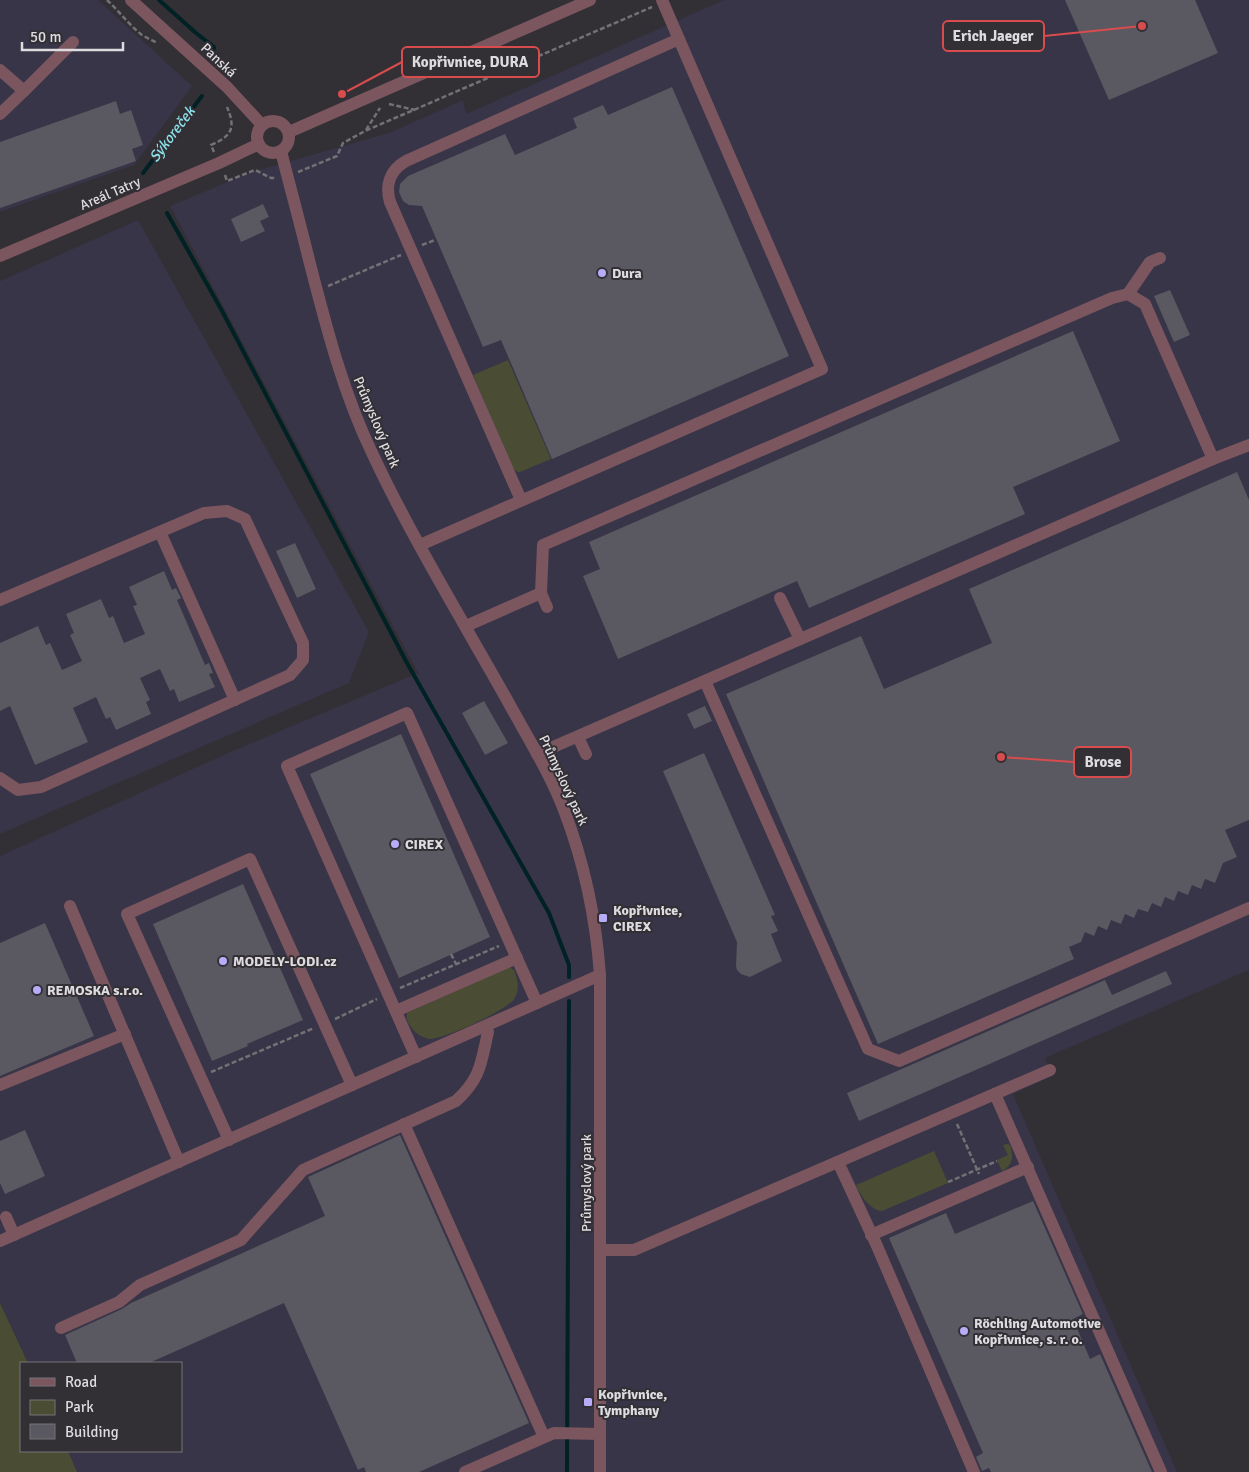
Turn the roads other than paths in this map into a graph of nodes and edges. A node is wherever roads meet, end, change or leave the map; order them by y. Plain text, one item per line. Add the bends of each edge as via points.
1 (131, 0) edge
2 (590, 0) edge
3 (663, 1) edge
4 (679, 40) junction
5 (73, 42) dead end
6 (0, 70) edge
7 (24, 91) junction
8 (0, 114) edge
9 (262, 125) junction
10 (289, 132) junction
11 (259, 144) junction
12 (281, 151) junction
13 (0, 256) edge
14 (1160, 258) dead end
15 (1128, 294) junction
16 (1249, 445) edge
17 (1213, 459) junction
18 (521, 500) junction
19 (160, 532) junction
20 (420, 545) junction
21 (541, 593) junction
22 (780, 598) dead end
23 (0, 600) edge
24 (547, 606) dead end
25 (466, 626) junction
26 (800, 639) junction
27 (705, 681) junction
28 (235, 700) junction
29 (578, 737) junction
30 (537, 754) junction
31 (586, 754) dead end
32 (0, 778) edge
33 (70, 906) dead end
34 (1249, 908) edge
35 (517, 958) junction
36 (600, 975) junction
37 (537, 1003) junction
38 (396, 1012) junction
39 (486, 1026) junction
40 (125, 1034) junction
41 (416, 1057) junction
42 (1050, 1070) dead end
43 (0, 1085) edge
44 (352, 1085) junction
45 (995, 1094) junction
46 (404, 1124) junction
47 (229, 1140) junction
48 (180, 1162) junction
49 (838, 1162) junction
50 (1028, 1167) junction
51 (6, 1217) dead end
52 (14, 1235) junction
53 (871, 1235) junction
54 (0, 1241) edge
55 (601, 1250) junction
56 (61, 1328) dead end
57 (600, 1434) junction
58 (544, 1438) junction
59 (465, 1472) edge
60 (600, 1472) edge
61 (974, 1472) edge
62 (1161, 1472) edge

1 - 9 street, Panská via 227,87
2 - 10 street
3 - 4 street
4 - 18 street via 402,163 390,177 388,194
4 - 18 street via 822,369
5 - 7 street
6 - 7 street
7 - 8 street
9 - 10 street via 277,121
9 - 11 street via 257,134
10 - 12 street via 288,143
11 - 12 street via 271,153
11 - 13 street, Areál Tatry
12 - 20 street, Průmyslový park via 293,174 327,331 352,407 372,454
14 - 15 street via 1150,262
15 - 17 street via 1145,304
15 - 21 street via 1112,298 543,545
16 - 17 street
17 - 26 street
18 - 20 street
19 - 23 street
19 - 28 street
19 - 28 street via 204,513 227,511 245,519 303,643 302,660 290,675
20 - 25 street, Průmyslový park
21 - 24 street
21 - 25 street
22 - 26 street
25 - 30 street, Průmyslový park
26 - 27 street
27 - 29 street
27 - 34 street via 868,1049 899,1061
28 - 32 street via 41,787 18,790
29 - 30 street
29 - 31 street
30 - 36 street, Průmyslový park via 573,835 593,918
33 - 40 street
35 - 37 street
35 - 38 street
35 - 38 street via 408,713 286,766
36 - 37 street
36 - 55 street, Průmyslový park
37 - 39 street
38 - 41 street
39 - 41 street
39 - 46 street via 488,1032 477,1076 468,1089 456,1101
40 - 43 street
40 - 48 street
41 - 44 street
42 - 45 street
44 - 47 street
44 - 47 street via 250,859 127,914
45 - 49 street
45 - 50 street
46 - 56 street via 303,1170 241,1240 140,1285 119,1302
46 - 58 street
47 - 48 street
48 - 52 street
49 - 53 street
49 - 55 street via 634,1250
50 - 53 street
50 - 62 street
51 - 52 street
52 - 54 street
53 - 61 street
55 - 57 street, Průmyslový park
57 - 58 street via 554,1433
57 - 60 street, Průmyslový park
58 - 59 street

